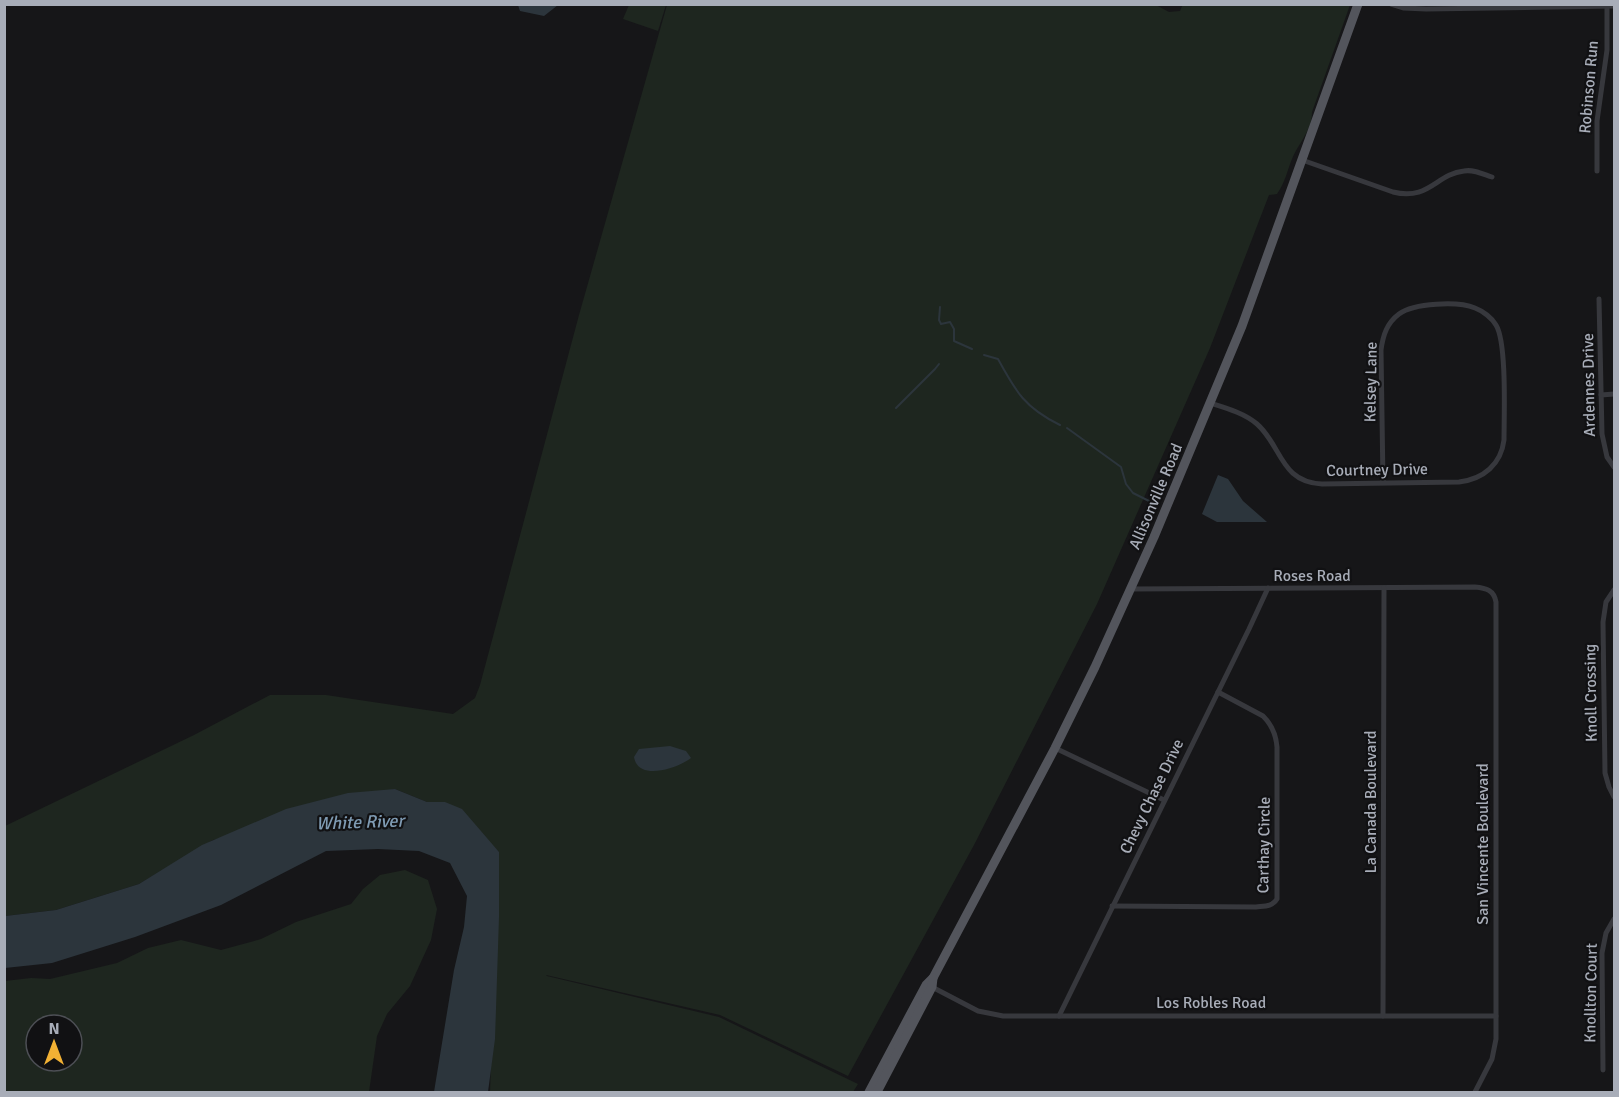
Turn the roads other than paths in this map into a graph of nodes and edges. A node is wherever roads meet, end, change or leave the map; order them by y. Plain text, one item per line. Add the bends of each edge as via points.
1 (1358, 4) edge
2 (1392, 4) edge
3 (1449, 6) edge
4 (1606, 6) edge
5 (1614, 6) edge
6 (1302, 160) junction
7 (1597, 171) dead end
8 (1492, 177) dead end
9 (1599, 299) dead end
10 (1614, 394) edge
11 (1601, 395) junction
12 (1210, 403) junction
13 (1498, 460) joint
14 (1614, 467) edge
15 (1383, 483) junction
16 (1268, 588) junction
17 (1384, 588) junction
18 (1131, 589) junction
19 (1614, 590) edge
20 (1492, 592) joint
21 (1218, 692) junction
22 (1055, 748) junction
23 (1614, 797) edge
24 (1164, 800) junction
25 (1113, 906) junction
26 (1614, 919) edge
27 (933, 982) junction
28 (1059, 1016) junction
29 (1383, 1016) junction
30 (1496, 1016) junction
31 (1604, 1070) dead end
32 (869, 1092) edge
33 (877, 1092) edge
34 (1475, 1092) edge

1 - 6 main road, Allisonville Road
2 - 3 street via 1410,8
3 - 4 street
4 - 5 street
4 - 7 street, Robinson Run
6 - 8 street via 1408,195 1463,171
6 - 12 main road, Allisonville Road
9 - 11 street, Ardennes Drive
10 - 11 street
11 - 14 street, Ardennes Drive via 1602,441 1606,457
12 - 15 street, Courtney Drive via 1258,425 1287,468 1303,480 1322,484
12 - 18 main road, Allisonville Road
13 - 15 street, Courtney Drive via 1487,472 1466,481
13 - 15 street, Kelsey Lane via 1504,440 1504,404 1503,346 1496,324 1470,306 1418,306 1401,312 1387,327 1383,340
16 - 17 street, Roses Road
16 - 18 street, Roses Road
16 - 21 street, Chevy Chase Drive
17 - 20 street, Roses Road via 1481,587
17 - 29 street, La Canada Boulevard
18 - 22 main road, Allisonville Road
19 - 23 street, Knoll Crossing via 1604,608 1603,622 1605,773
20 - 30 street, San Vincente Boulevard via 1496,602
21 - 24 street, Chevy Chase Drive
21 - 25 street, Carthay Circle via 1263,716 1275,733 1277,899 1273,904 1256,907
22 - 24 street
22 - 27 main road, Allisonville Road
24 - 25 street, Chevy Chase Drive
25 - 28 street, Chevy Chase Drive
26 - 31 street, Knollton Court via 1605,933 1602,953
27 - 28 street, Los Robles Road via 988,1014
27 - 32 main road, Allisonville Road via 926,985
27 - 33 main road, Allisonville Road
28 - 29 street, Los Robles Road
29 - 30 street, Los Robles Road
30 - 34 street, San Vincente Boulevard via 1494,1051

